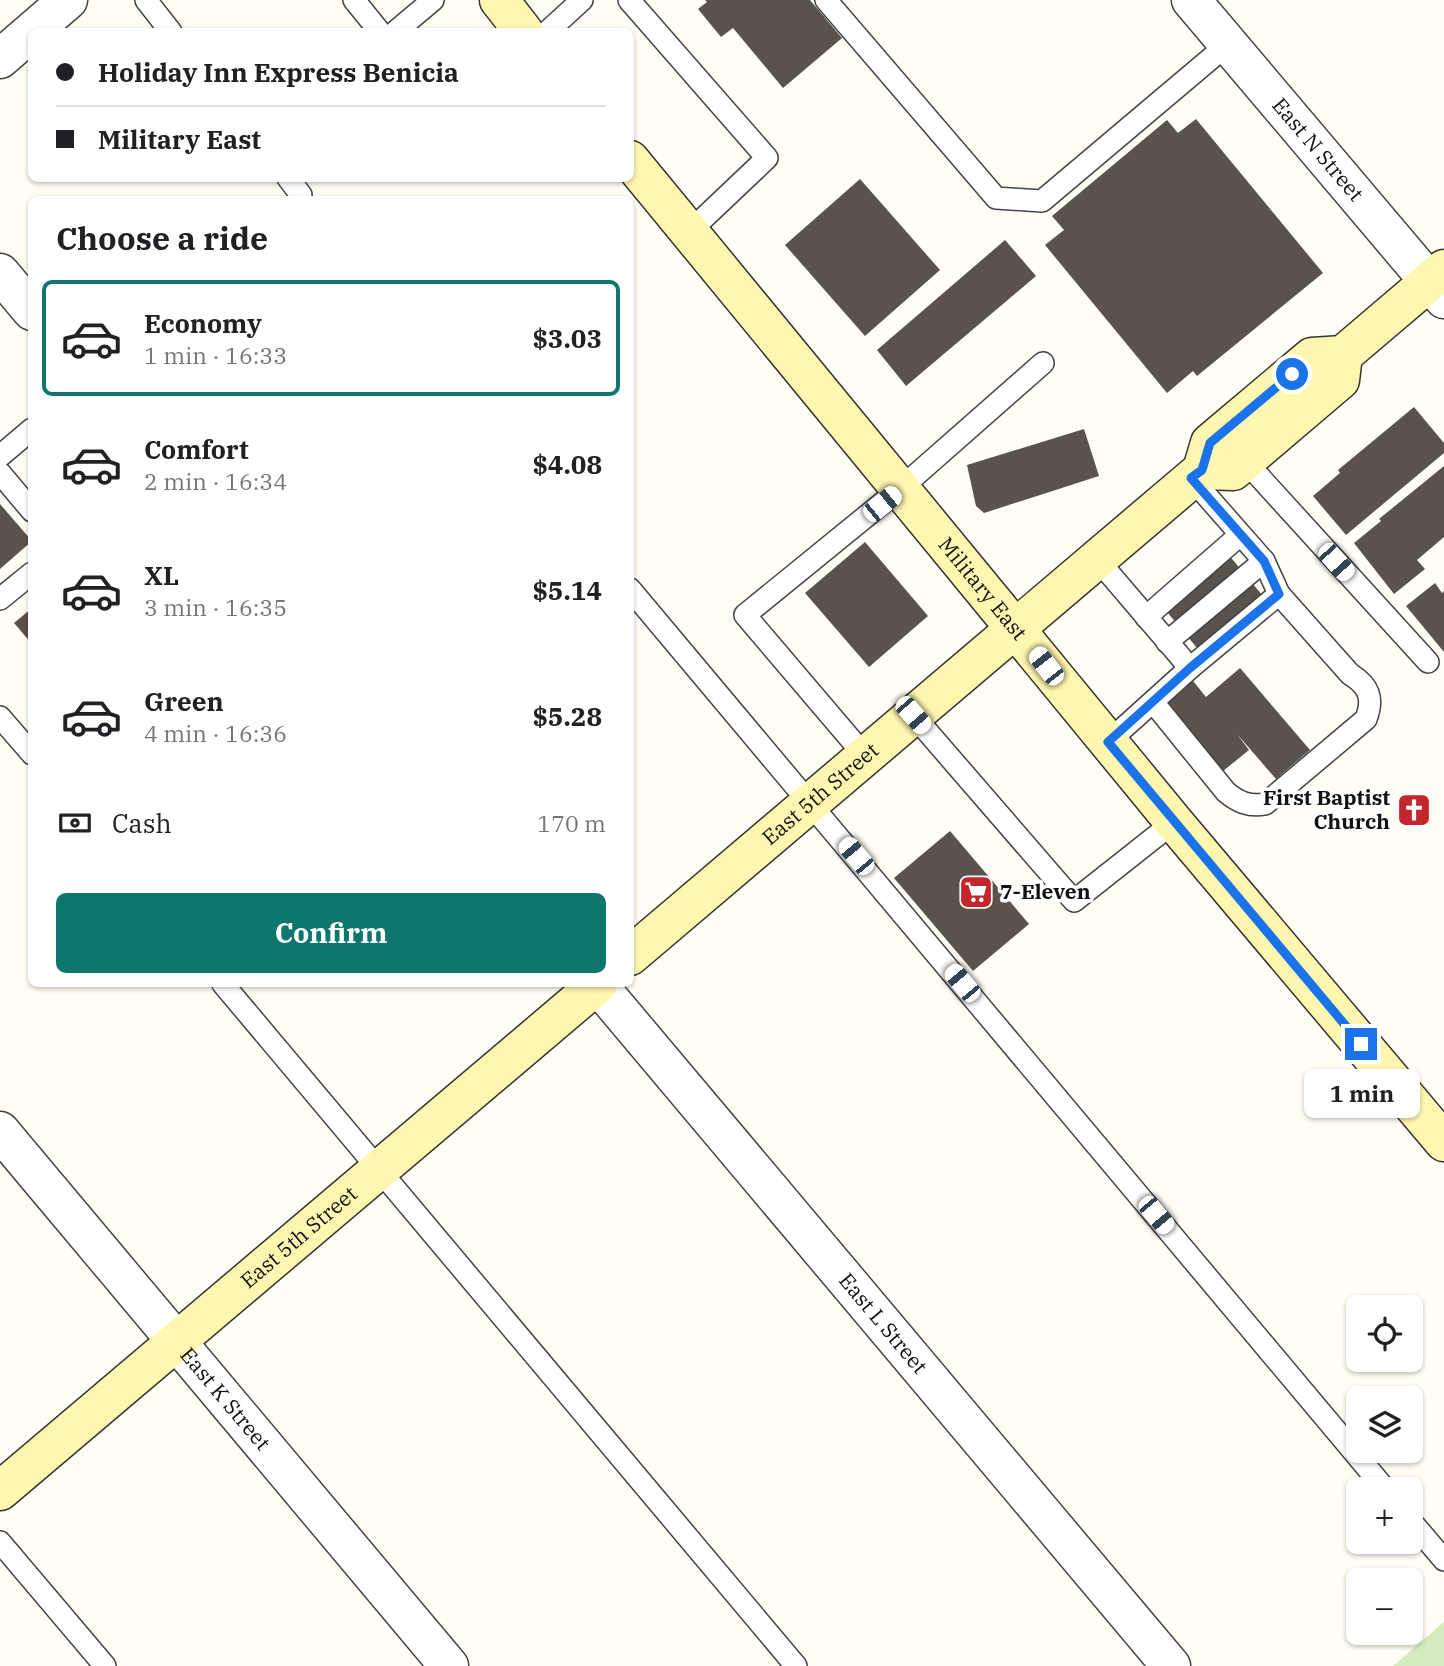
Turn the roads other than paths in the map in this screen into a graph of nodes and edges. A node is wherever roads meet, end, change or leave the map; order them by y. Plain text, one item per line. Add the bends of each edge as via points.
1 (68, 0) edge
2 (146, 0) edge
3 (354, 0) edge
4 (433, 0) edge
5 (499, 0) edge
6 (582, 0) edge
7 (629, 0) edge
8 (826, 0) edge
9 (1191, 0) edge
10 (36, 28) edge
11 (168, 28) edge
12 (377, 28) edge
13 (400, 28) edge
14 (521, 28) edge
15 (551, 28) edge
16 (28, 35) edge
17 (1228, 44) junction
18 (0, 59) edge
19 (634, 165) edge
20 (690, 232) junction
21 (0, 273) edge
22 (1439, 283) edge
23 (28, 306) edge
24 (1343, 355) junction
25 (1043, 363) dead end
26 (28, 432) edge
27 (0, 456) edge
28 (1245, 461) junction
29 (0, 473) edge
30 (1197, 474) junction
31 (901, 488) junction
32 (28, 506) edge
33 (1240, 534) junction
34 (1097, 559) junction
35 (1264, 561) junction
36 (28, 576) edge
37 (634, 594) edge
38 (1279, 594) junction
39 (0, 599) edge
40 (1146, 617) junction
41 (1016, 627) junction
42 (1167, 642) junction
43 (1428, 662) dead end
44 (1190, 668) junction
45 (1153, 702) junction
46 (913, 715) junction
47 (0, 717) edge
48 (1108, 742) junction
49 (28, 749) edge
50 (865, 756) junction
51 (811, 802) junction
52 (1174, 822) junction
53 (634, 953) edge
54 (226, 987) edge
55 (593, 987) edge
56 (600, 987) edge
57 (0, 1131) edge
58 (1444, 1142) edge
59 (378, 1170) junction
60 (176, 1341) junction
61 (1375, 1477) edge
62 (0, 1491) edge
63 (1423, 1535) edge
64 (0, 1542) edge
65 (1444, 1560) edge
66 (105, 1666) edge
67 (449, 1666) edge
68 (796, 1666) edge
69 (1171, 1666) edge

1 - 10 street
2 - 11 lane
3 - 12 lane
4 - 13 lane
5 - 14 street
6 - 15 lane
7 - 20 lane via 767,158
8 - 17 lane via 996,198 1042,201
9 - 17 street, East N Street
16 - 18 street
17 - 22 street, East N Street
19 - 20 street, Military East
20 - 31 street, Military East
21 - 23 street
22 - 24 street
24 - 28 street via 1340,380
24 - 30 street, East 5th Street via 1312,357 1210,443
25 - 31 lane
26 - 27 lane
28 - 30 street via 1233,471
28 - 43 lane
29 - 32 lane
30 - 33 lane
30 - 34 street, East 5th Street
31 - 41 street, Military East
31 - 50 lane via 745,615
33 - 35 lane
33 - 40 lane
34 - 40 lane
34 - 41 street, East 5th Street
35 - 38 lane
35 - 42 lane
36 - 39 lane
37 - 51 lane
38 - 44 lane
38 - 45 lane via 1350,674 1362,681 1371,705 1366,719 1265,804 1256,806 1237,802 1226,792
40 - 42 lane
41 - 46 street, East 5th Street
41 - 48 street, Military East
42 - 44 lane
44 - 45 lane
45 - 48 lane
46 - 50 street, East 5th Street
46 - 52 lane via 1074,901
47 - 49 lane
48 - 52 street, Military East
50 - 51 street, East 5th Street
51 - 53 street, East 5th Street
51 - 61 lane
52 - 58 street, Military East
54 - 59 lane
55 - 59 street, East 5th Street
56 - 69 street, East L Street
57 - 60 street, East K Street
59 - 60 street, East 5th Street
59 - 68 lane
60 - 62 street, East 5th Street
60 - 67 street, East K Street
63 - 65 lane
64 - 66 lane

